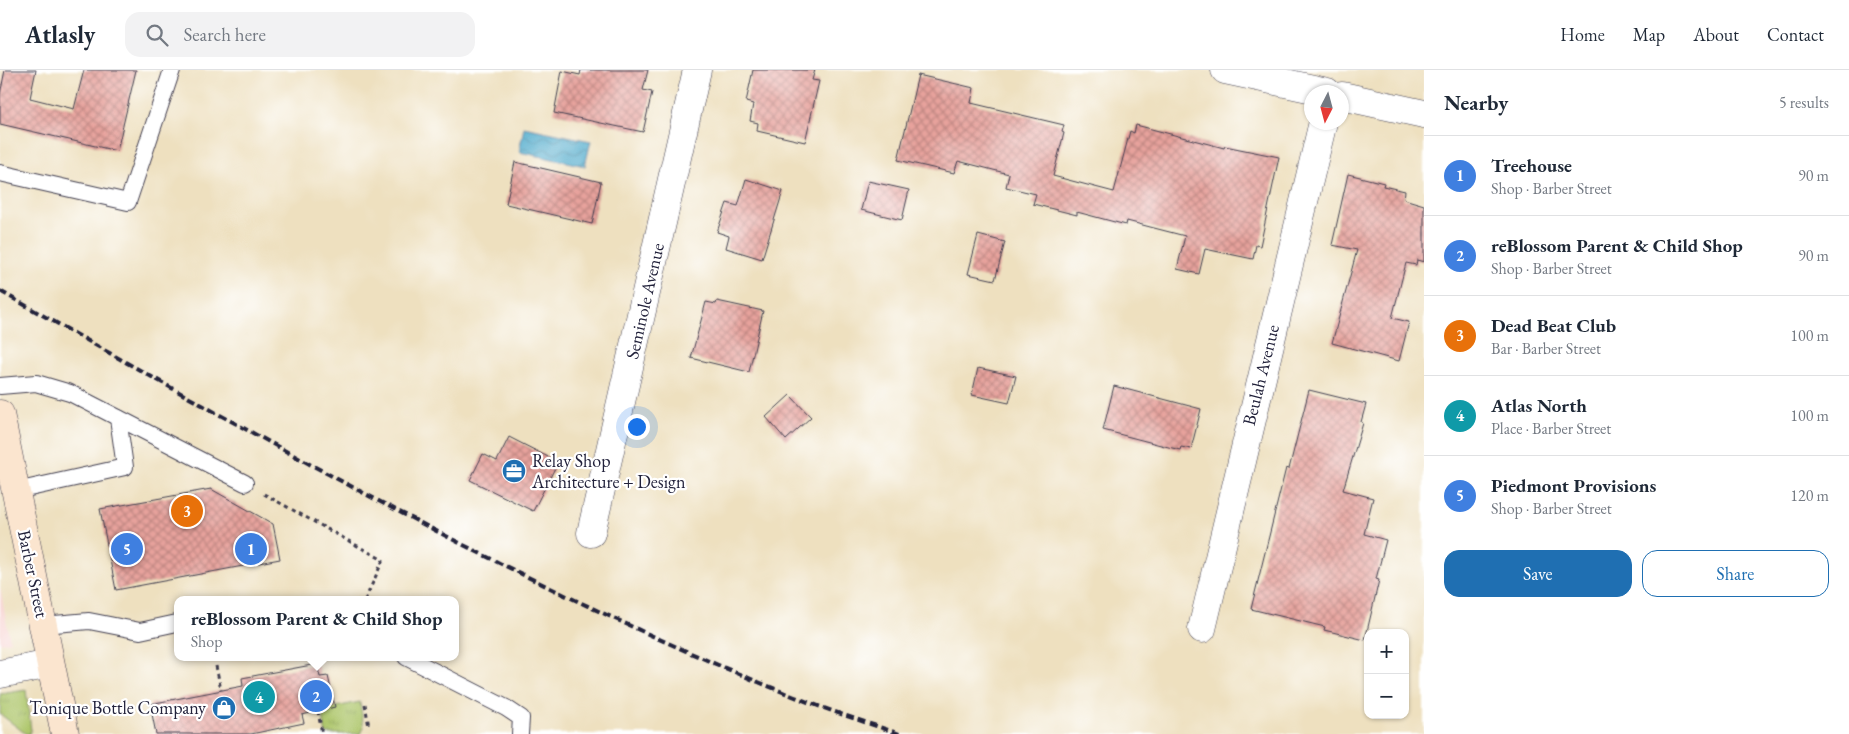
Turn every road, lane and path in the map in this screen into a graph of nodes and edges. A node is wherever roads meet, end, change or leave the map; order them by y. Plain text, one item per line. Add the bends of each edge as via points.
1 (172, 70) edge
2 (697, 70) edge
3 (1225, 70) edge
4 (1335, 70) edge
5 (1331, 85) edge
6 (1304, 87) edge
7 (1349, 98) edge
8 (1424, 114) edge
9 (1321, 130) edge
10 (0, 172) edge
11 (0, 386) edge
12 (0, 414) edge
13 (118, 418) junction
14 (4, 456) edge
15 (244, 484) joint
16 (16, 491) junction
17 (591, 533) dead end
18 (367, 596) edge
19 (174, 624) edge
20 (43, 625) junction
21 (1202, 629) dead end
22 (414, 661) edge
23 (50, 664) junction
24 (216, 666) dead end
25 (0, 674) edge
26 (221, 690) dead end
27 (365, 704) dead end
28 (318, 711) dead end
29 (369, 727) dead end
30 (65, 734) edge
31 (322, 734) edge
32 (520, 734) edge

1 - 10 lane via 128,202
2 - 17 street, Seminole Avenue
3 - 6 street
4 - 5 street
7 - 8 street
9 - 21 street, Beulah Avenue
11 - 13 lane via 36,383 70,392
12 - 14 street, Barber Street
13 - 15 lane
13 - 16 lane via 125,467
14 - 16 street, Barber Street
15 - 18 path via 383,560
16 - 20 street, Barber Street
19 - 20 lane via 140,631 89,620
20 - 23 street, Barber Street
22 - 32 lane via 521,718
23 - 25 street
23 - 30 street, Barber Street
24 - 26 path
27 - 29 path
28 - 31 path

